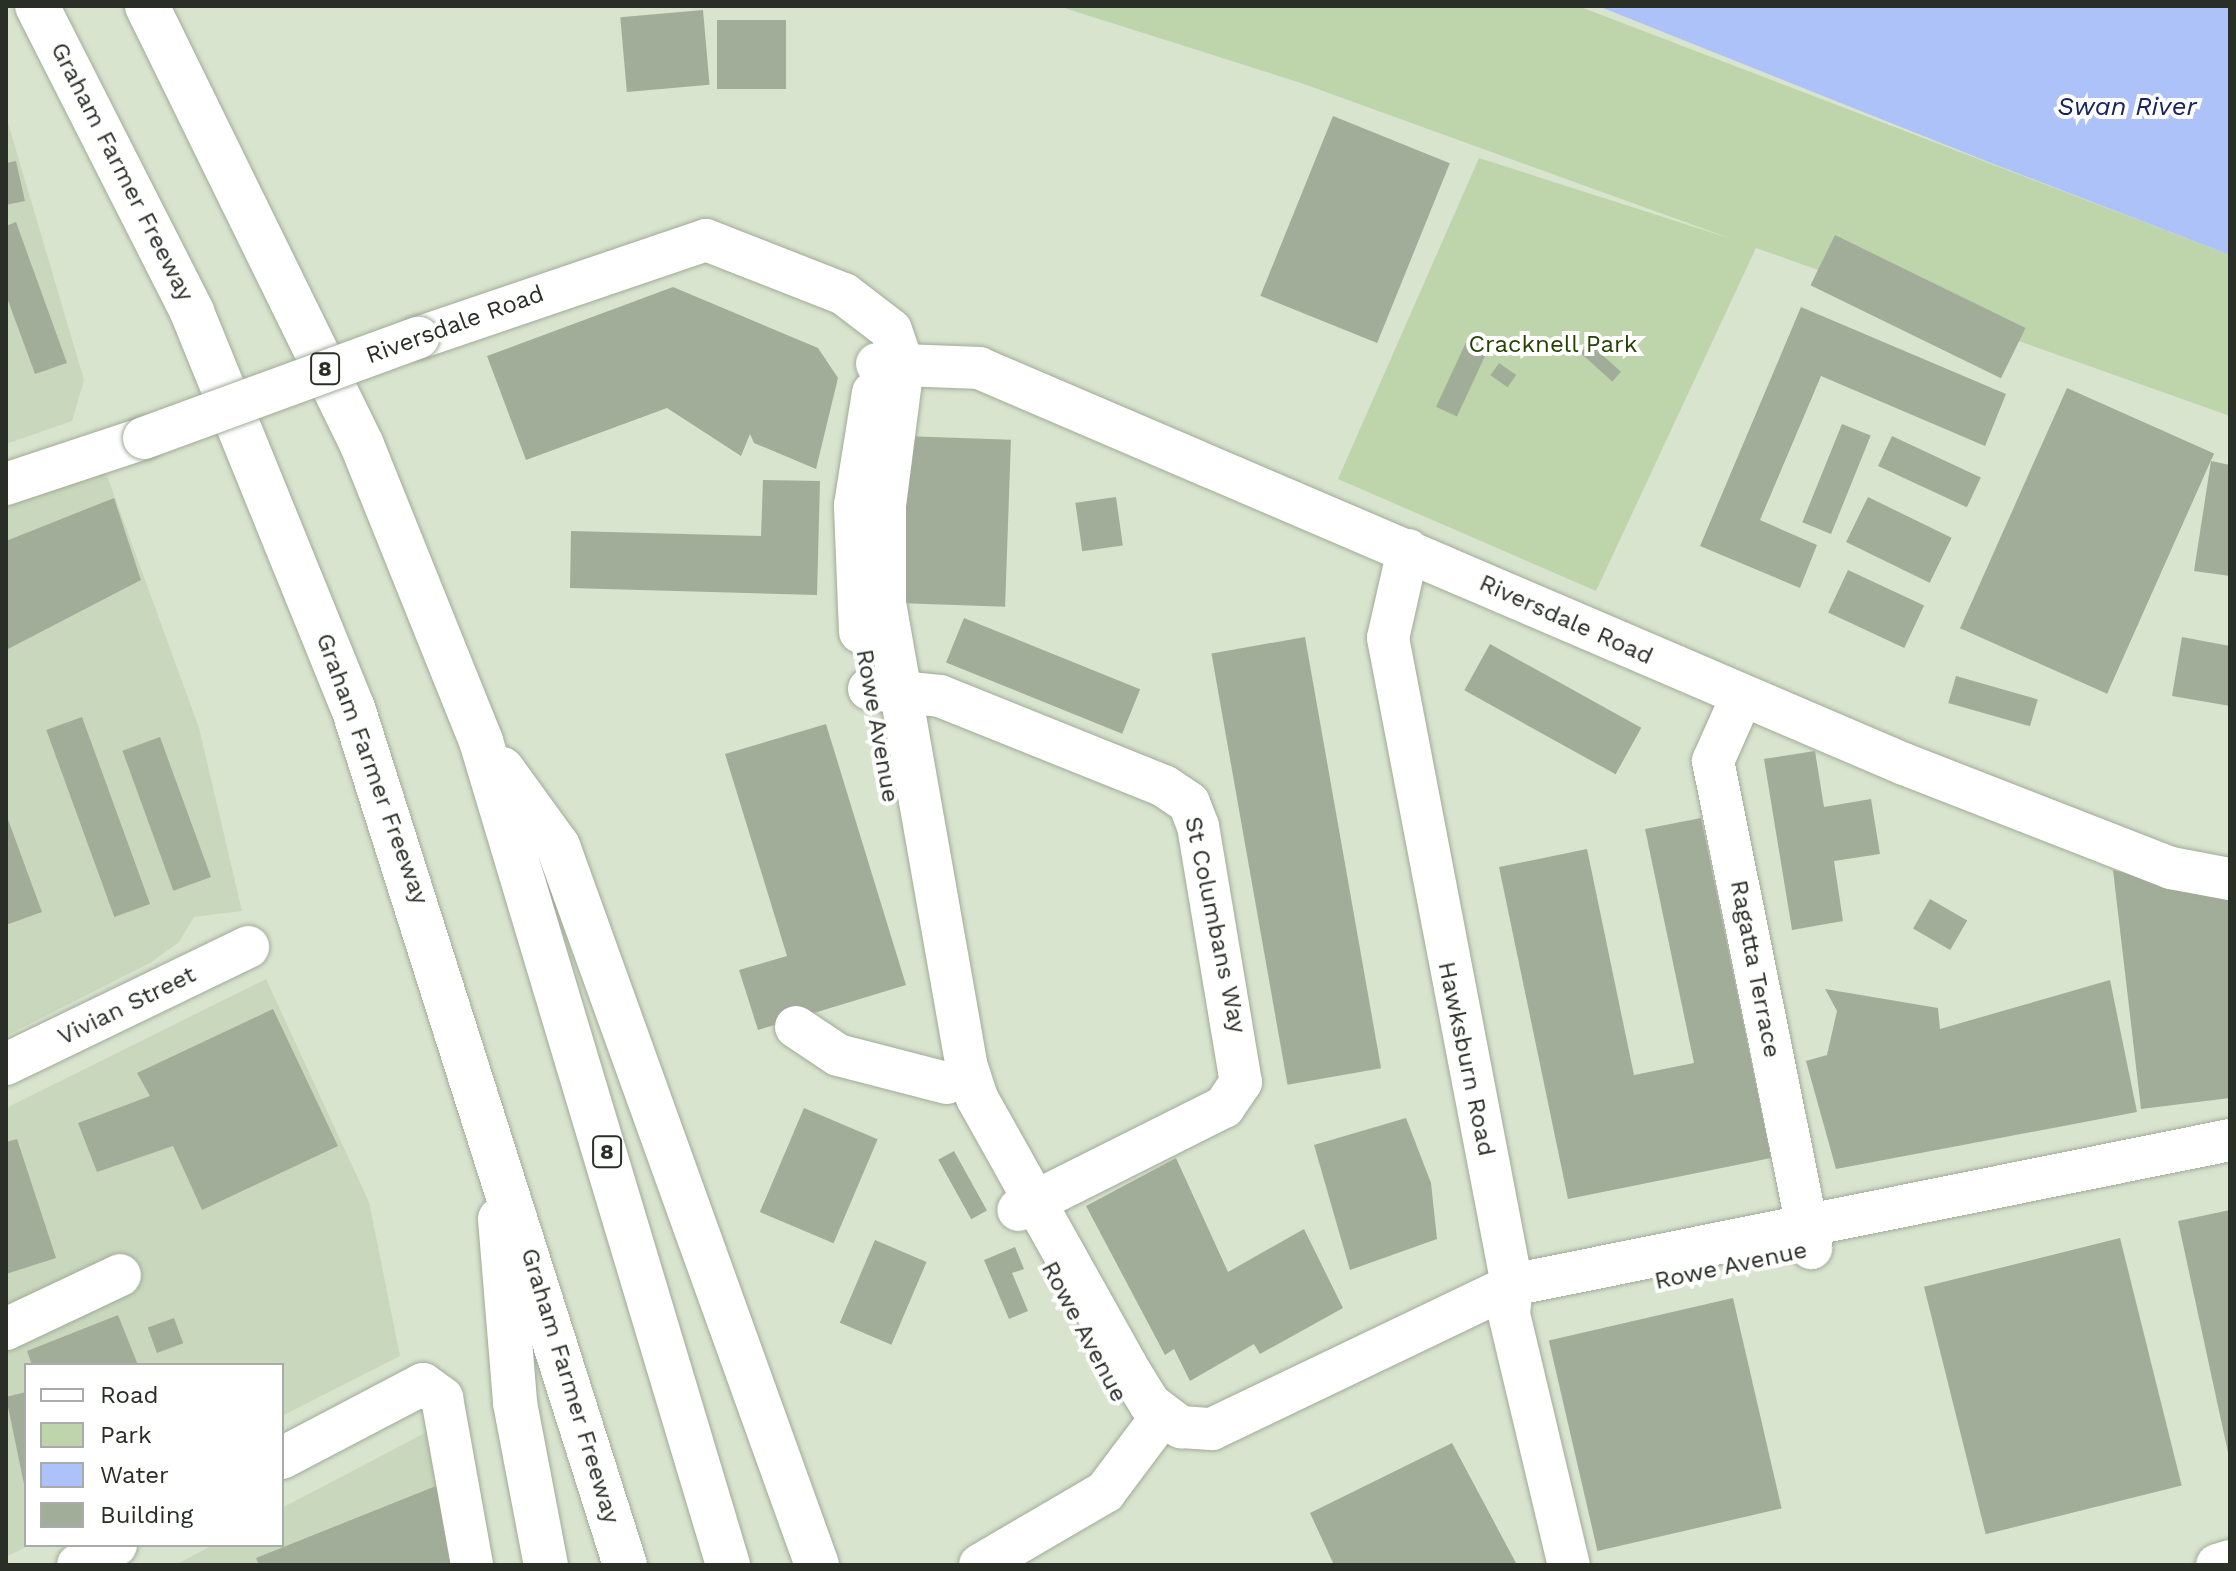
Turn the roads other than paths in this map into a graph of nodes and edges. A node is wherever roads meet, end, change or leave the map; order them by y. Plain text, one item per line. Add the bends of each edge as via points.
1 (37, 6) edge
2 (147, 6) edge
3 (889, 365) junction
4 (6, 484) edge
5 (1408, 550) junction
6 (881, 689) junction
7 (1742, 696) junction
8 (481, 741) junction
9 (2230, 879) edge
10 (248, 947) dead end
11 (796, 1027) dead end
12 (6, 1064) edge
13 (946, 1083) junction
14 (2230, 1140) edge
15 (493, 1141) junction
16 (2230, 1165) edge
17 (1027, 1204) junction
18 (1808, 1235) junction
19 (120, 1275) dead end
20 (1510, 1299) junction
21 (6, 1329) edge
22 (1156, 1426) junction
23 (284, 1457) edge
24 (112, 1547) edge
25 (2230, 1561) edge
26 (78, 1565) edge
27 (472, 1565) edge
28 (546, 1565) edge
29 (625, 1565) edge
30 (728, 1565) edge
31 (817, 1565) edge
32 (980, 1565) edge
33 (1569, 1565) edge
34 (2217, 1565) edge

1 - 15 highway, Graham Farmer Freeway via 192,312 273,501 353,708
2 - 8 highway, 8 via 362,445
3 - 4 street, Riversdale Road, bridge via 842,321 678,246
3 - 5 street, Riversdale Road via 979,368
3 - 6 street, Rowe Avenue via 855,518
5 - 7 street, Riversdale Road
5 - 20 street, Hawksburn Road via 1388,638
6 - 13 street, Rowe Avenue
6 - 17 street, Rowe Avenue via 966,1064
6 - 17 street, St Columbans Way via 940,696 1164,786 1189,803 1198,826 1241,1082 1224,1107
7 - 9 street, Riversdale Road via 2171,868
7 - 18 street, Ragatta Terrace via 1713,761
8 - 30 highway, 8
8 - 31 highway via 558,846
10 - 12 street, Vivian Street
11 - 13 street via 838,1055
13 - 17 street, Rowe Avenue
14 - 18 street, Rowe Avenue
15 - 28 highway via 515,1403
15 - 29 highway, Graham Farmer Freeway
16 - 18 street, Rowe Avenue
17 - 22 street, Rowe Avenue via 1117,1397
18 - 20 street, Rowe Avenue
19 - 21 street
20 - 22 street, Rowe Avenue via 1212,1429
20 - 33 street, Hawksburn Road
22 - 32 street via 1105,1492
23 - 27 street via 423,1384 442,1398
24 - 26 street
25 - 34 street

